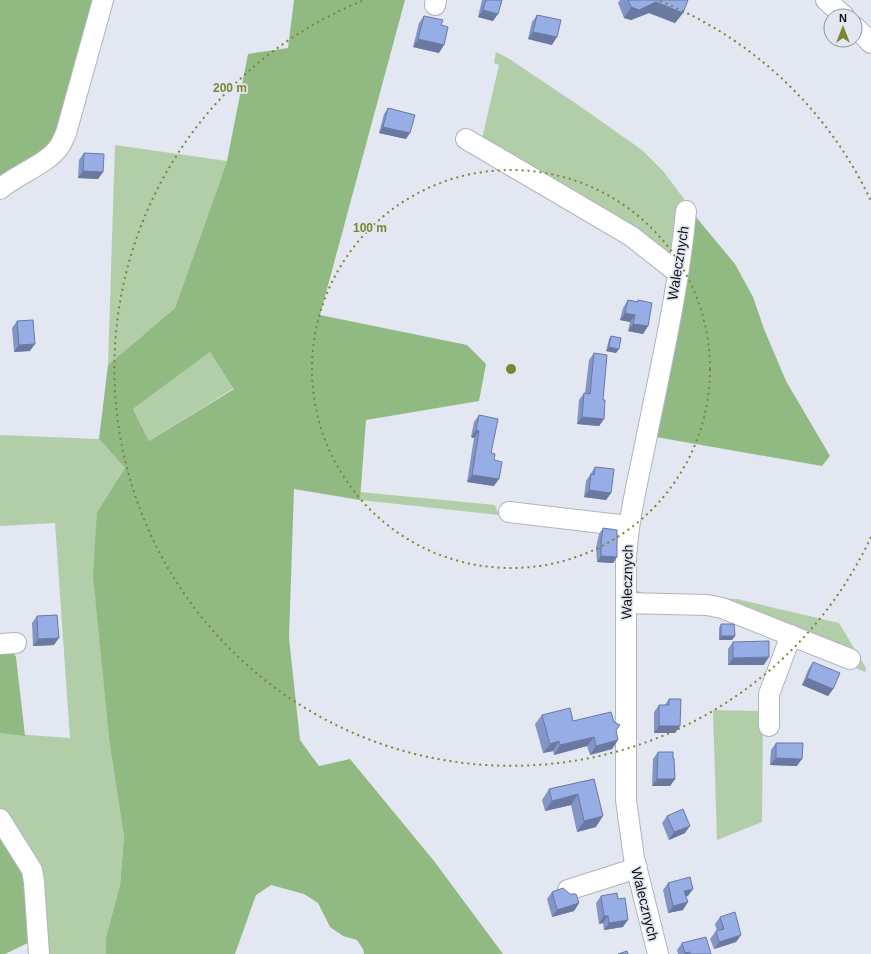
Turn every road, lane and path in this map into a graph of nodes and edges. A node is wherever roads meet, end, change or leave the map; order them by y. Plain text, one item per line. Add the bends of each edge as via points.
1 (103, 0) edge
2 (863, 35) edge
3 (871, 43) edge
4 (466, 139) dead end
5 (0, 189) edge
6 (686, 212) dead end
7 (678, 273) junction
8 (509, 512) dead end
9 (628, 526) junction
10 (626, 603) junction
11 (791, 635) junction
12 (850, 658) dead end
13 (769, 726) dead end
14 (0, 819) edge
15 (637, 868) junction
16 (568, 890) edge
17 (39, 954) edge
18 (658, 954) edge

1 - 5 street via 66,133 59,146 43,161
2 - 3 street
4 - 7 street via 631,236
6 - 7 street, Walecznych
7 - 9 street, Walecznych
8 - 9 street
9 - 10 street, Walecznych
10 - 11 street via 707,605 722,608
10 - 15 street, Walecznych via 626,800
11 - 12 street
11 - 13 street via 770,694
14 - 17 street via 32,870
15 - 16 street
15 - 18 street, Walecznych

